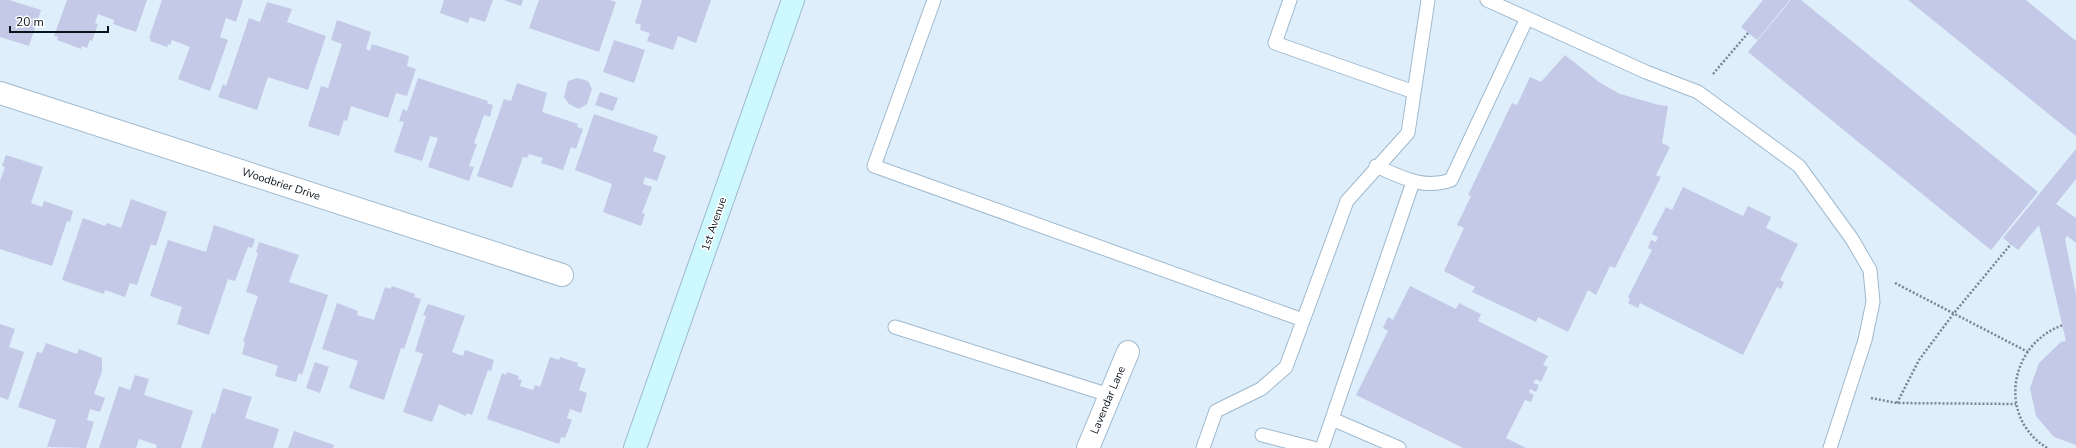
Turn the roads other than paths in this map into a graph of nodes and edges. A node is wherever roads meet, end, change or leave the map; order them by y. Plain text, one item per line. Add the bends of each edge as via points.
1 (793, 0) edge
2 (934, 0) edge
3 (1290, 0) edge
4 (1428, 0) edge
5 (1487, 0) edge
6 (1527, 18) junction
7 (1414, 92) junction
8 (0, 93) edge
9 (1376, 166) junction
10 (1413, 182) junction
11 (562, 275) dead end
12 (1303, 320) junction
13 (895, 327) dead end
14 (1128, 352) dead end
15 (1109, 396) junction
16 (1332, 419) junction
17 (1262, 435) dead end
18 (635, 448) edge
19 (1088, 448) edge
20 (1203, 448) edge
21 (1313, 448) edge
22 (1322, 448) edge
23 (1399, 448) edge
24 (1830, 448) edge

1 - 18 main road, 1st Avenue
2 - 12 lane via 874,166
3 - 7 lane via 1275,43
4 - 7 lane
5 - 6 lane
6 - 10 lane via 1451,180 1439,185
6 - 24 lane via 1646,72 1698,92 1799,166 1852,239 1870,270 1873,302 1865,340
7 - 9 lane via 1408,132
8 - 11 street, Woodbrier Drive
9 - 10 lane
9 - 12 lane via 1347,201
10 - 16 lane
12 - 20 lane via 1286,367 1261,389 1216,411
13 - 15 lane
14 - 15 street, Lavendar Lane
15 - 19 street, Lavendar Lane
16 - 22 lane
16 - 23 lane
17 - 21 lane

